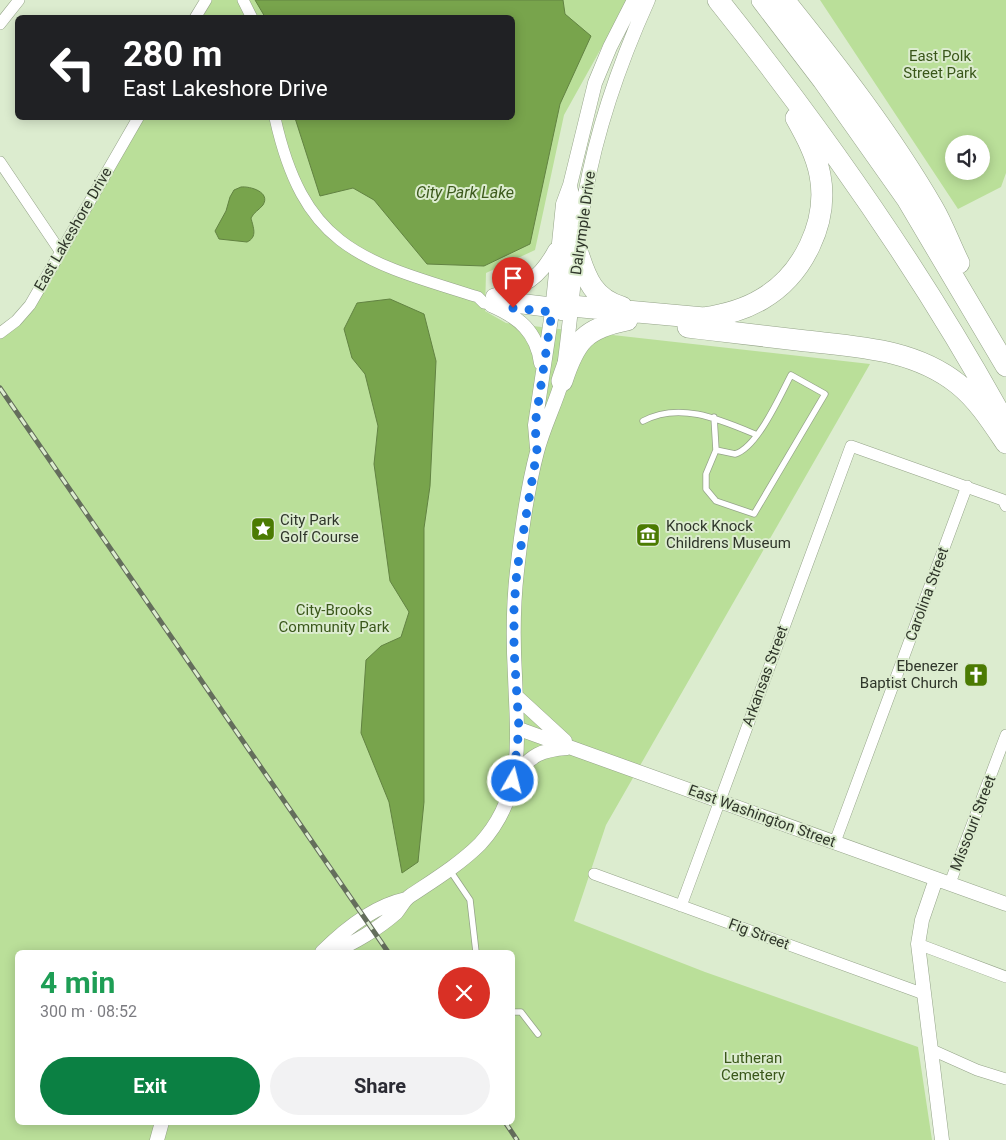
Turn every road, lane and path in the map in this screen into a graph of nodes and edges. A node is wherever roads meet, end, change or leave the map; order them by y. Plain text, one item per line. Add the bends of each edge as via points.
1 (19, 0) edge
2 (206, 0) edge
3 (243, 0) edge
4 (634, 0) edge
5 (648, 0) edge
6 (718, 0) edge
7 (762, 0) edge
8 (784, 0) edge
9 (197, 15) edge
10 (250, 15) edge
11 (0, 24) edge
12 (746, 34) junction
13 (137, 120) edge
14 (276, 120) edge
15 (0, 162) edge
16 (570, 185) junction
17 (557, 245) junction
18 (60, 251) junction
19 (578, 253) junction
20 (964, 295) junction
21 (492, 300) junction
22 (561, 309) junction
23 (632, 316) junction
24 (0, 333) edge
25 (1006, 366) edge
26 (552, 377) junction
27 (714, 417) junction
28 (643, 421) dead end
29 (1006, 425) edge
30 (757, 435) junction
31 (1006, 443) edge
32 (716, 450) junction
33 (537, 451) junction
34 (967, 486) junction
35 (1004, 503) edge
36 (516, 696) junction
37 (519, 729) junction
38 (1006, 735) edge
39 (573, 748) junction
40 (515, 774) junction
41 (718, 801) junction
42 (835, 842) junction
43 (448, 869) junction
44 (594, 874) dead end
45 (936, 879) junction
46 (950, 884) junction
47 (406, 899) junction
48 (1006, 904) edge
49 (681, 906) junction
50 (918, 944) junction
51 (324, 950) edge
52 (335, 950) edge
53 (476, 950) edge
54 (1006, 976) edge
55 (924, 994) junction
56 (515, 1012) edge
57 (538, 1034) dead end
58 (930, 1049) junction
59 (1006, 1079) edge
60 (161, 1125) edge
61 (157, 1140) edge
62 (942, 1140) edge

1 - 11 street
2 - 9 street
3 - 10 street
4 - 16 street, Dalrymple Drive via 595,83
5 - 19 street, Dalrymple Drive via 603,116 584,196
6 - 12 highway
7 - 20 highway via 872,147
8 - 20 highway via 833,61 926,196 959,264
12 - 23 highway via 792,110 814,154 821,185 814,236 800,263 786,280 753,304 724,315 704,318
12 - 29 highway via 865,196 937,307
13 - 18 street, East Lakeshore Drive
14 - 21 street via 298,191 328,231 349,248 414,278
15 - 18 street
16 - 17 street, Dalrymple Drive via 563,204
16 - 22 street via 574,205
17 - 21 street via 535,279
17 - 22 street, Dalrymple Drive
18 - 24 street, East Lakeshore Drive via 30,305
19 - 22 street, Dalrymple Drive
19 - 23 highway via 585,275 598,295
20 - 25 highway
21 - 22 street
21 - 26 street via 528,330
22 - 23 highway
22 - 26 street, Dalrymple Drive
22 - 26 street, Dalrymple Drive
23 - 26 highway via 599,327 584,336
23 - 31 highway via 898,354 936,369 958,384 976,401
26 - 33 street, Dalrymple Drive via 535,425
26 - 33 street, Dalrymple Drive via 555,404
27 - 28 lane via 664,413
27 - 30 lane
27 - 32 lane
30 - 32 lane via 741,452
30 - 32 lane via 791,376 824,394 754,514 716,500 709,494 705,479
33 - 36 street, Dalrymple Drive via 517,570 514,624
34 - 35 street
34 - 41 street, Arkansas Street via 851,446
34 - 42 street, Carolina Street
36 - 37 street, Dalrymple Drive
36 - 39 street via 546,727
37 - 39 street, East Washington Street
37 - 40 street, Dalrymple Drive
38 - 46 street, Missouri Street
39 - 40 street via 542,751
39 - 41 street, East Washington Street
40 - 43 street, Dalrymple Drive via 502,814 491,830 472,851
41 - 42 street, East Washington Street
41 - 49 street, Arkansas Street
42 - 45 street, East Washington Street
43 - 47 street, Dalrymple Drive
43 - 53 lane via 470,900
44 - 49 street, Fig Street
45 - 46 street, East Washington Street
45 - 50 street via 922,920
46 - 48 street, East Washington Street
47 - 51 street, Dalrymple Drive via 388,903 364,917
47 - 52 street, Dalrymple Drive via 396,912
49 - 55 street, Fig Street
50 - 54 street
50 - 55 street
55 - 58 street
56 - 57 lane via 522,1012
58 - 59 street
58 - 62 street
60 - 61 street

